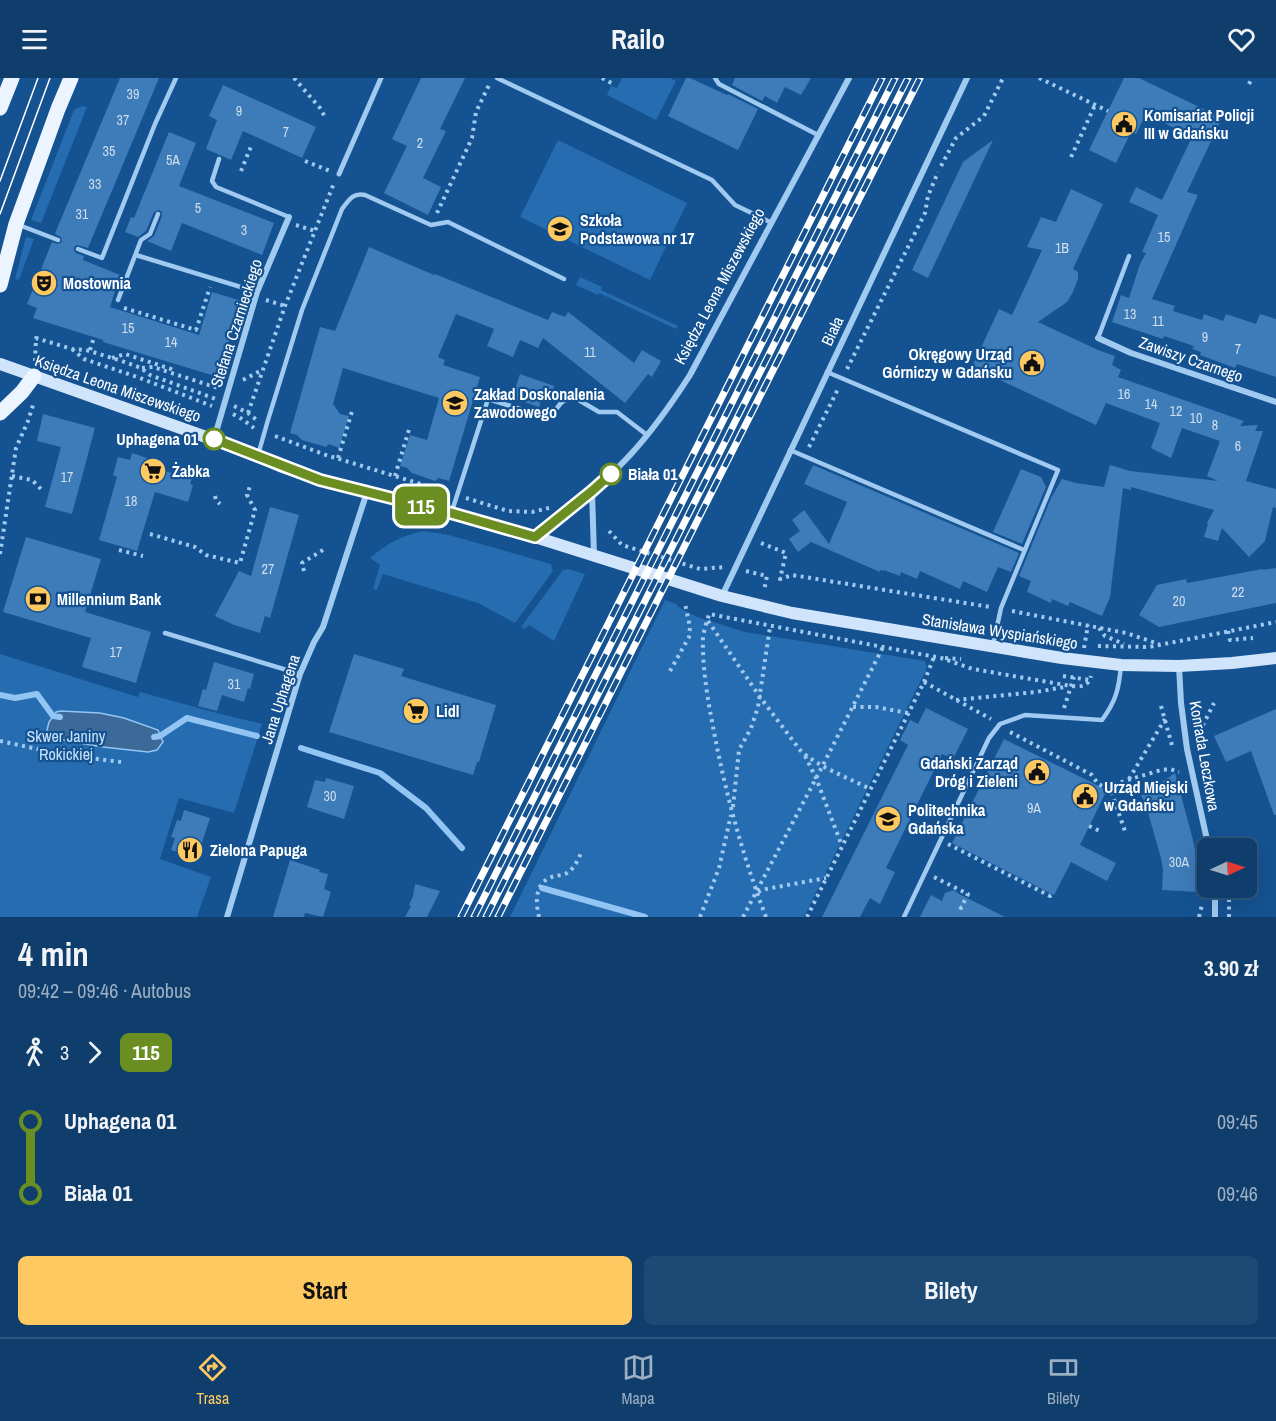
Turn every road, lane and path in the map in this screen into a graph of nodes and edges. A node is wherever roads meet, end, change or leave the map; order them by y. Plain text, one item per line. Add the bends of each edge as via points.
1 (12, 78) edge
2 (71, 78) edge
3 (176, 78) edge
4 (294, 78) edge
5 (381, 78) edge
6 (494, 78) edge
7 (602, 78) edge
8 (715, 78) edge
9 (849, 78) edge
10 (967, 78) edge
11 (1003, 78) edge
12 (1039, 78) edge
13 (1251, 78) edge
14 (1249, 84) dead end
15 (615, 85) dead end
16 (1095, 105) junction
17 (0, 108) edge
18 (1108, 111) dead end
19 (325, 117) dead end
20 (818, 135) junction
21 (252, 144) dead end
22 (1071, 157) dead end
23 (219, 159) dead end
24 (304, 161) dead end
25 (316, 166) dead end
26 (241, 171) dead end
27 (339, 174) dead end
28 (334, 183) dead end
29 (158, 214) dead end
30 (289, 217) joint
31 (772, 223) junction
32 (16, 224) junction
33 (431, 225) junction
34 (303, 227) dead end
35 (315, 231) junction
36 (58, 240) dead end
37 (78, 249) dead end
38 (136, 255) junction
39 (1129, 256) dead end
40 (212, 278) junction
41 (564, 279) dead end
42 (0, 285) edge
43 (257, 292) junction
44 (117, 302) joint
45 (273, 302) dead end
46 (285, 306) junction
47 (94, 337) dead end
48 (36, 338) dead end
49 (1098, 338) joint
50 (72, 350) junction
51 (90, 351) junction
52 (111, 358) junction
53 (0, 363) edge
54 (141, 368) junction
55 (162, 370) junction
56 (827, 372) junction
57 (178, 375) junction
58 (34, 376) junction
59 (160, 378) junction
60 (843, 378) junction
61 (217, 388) dead end
62 (225, 402) junction
63 (1276, 402) edge
64 (32, 408) dead end
65 (353, 408) dead end
66 (222, 410) junction
67 (0, 413) edge
68 (248, 413) junction
69 (410, 426) dead end
70 (264, 432) junction
71 (647, 435) junction
72 (214, 439) junction
73 (790, 450) junction
74 (258, 455) junction
75 (805, 456) junction
76 (338, 458) junction
77 (12, 476) junction
78 (395, 476) junction
79 (250, 486) dead end
80 (42, 490) dead end
81 (592, 491) junction
82 (367, 492) junction
83 (457, 495) junction
84 (215, 496) dead end
85 (220, 504) dead end
86 (550, 508) dead end
87 (451, 513) junction
88 (609, 531) dead end
89 (766, 533) dead end
90 (150, 534) dead end
91 (535, 537) junction
92 (761, 543) junction
93 (326, 548) dead end
94 (119, 550) dead end
95 (1024, 550) junction
96 (756, 552) dead end
97 (0, 554) edge
98 (594, 555) junction
99 (143, 556) dead end
100 (752, 562) dead end
101 (721, 566) dead end
102 (304, 571) dead end
103 (767, 576) dead end
104 (722, 596) junction
105 (685, 604) dead end
106 (1001, 608) junction
107 (707, 620) junction
108 (1276, 622) edge
109 (1088, 625) junction
110 (770, 627) junction
111 (1099, 627) junction
112 (1228, 631) junction
113 (165, 633) dead end
114 (1253, 638) dead end
115 (1124, 644) dead end
116 (1160, 644) junction
117 (883, 647) junction
118 (992, 647) junction
119 (1084, 651) dead end
120 (1095, 652) dead end
121 (934, 657) junction
122 (1276, 658) edge
123 (1121, 665) junction
124 (1179, 666) junction
125 (670, 671) dead end
126 (1092, 673) dead end
127 (300, 674) junction
128 (1074, 677) dead end
129 (924, 682) junction
130 (1071, 686) junction
131 (760, 697) junction
132 (956, 700) junction
133 (1214, 703) dead end
134 (853, 707) junction
135 (908, 713) junction
136 (1061, 717) junction
137 (1165, 719) dead end
138 (1000, 724) junction
139 (0, 741) edge
140 (1199, 741) dead end
141 (804, 754) junction
142 (121, 762) dead end
143 (823, 765) junction
144 (1179, 772) dead end
145 (816, 778) junction
146 (1129, 779) junction
147 (1106, 787) junction
148 (870, 789) junction
149 (732, 812) junction
150 (1089, 826) dead end
151 (1102, 832) dead end
152 (1126, 834) dead end
153 (1207, 838) edge
154 (940, 840) junction
155 (842, 847) junction
156 (581, 853) dead end
157 (925, 872) junction
158 (826, 878) junction
159 (757, 892) junction
160 (1051, 894) dead end
161 (1215, 898) edge
162 (1229, 898) edge
163 (958, 906) dead end
164 (227, 917) edge
165 (539, 917) edge
166 (700, 917) edge
167 (743, 917) edge
168 (766, 917) edge
169 (807, 917) edge
170 (904, 917) edge
171 (1215, 917) edge
172 (1229, 917) edge

1 - 17 main road
2 - 32 main road
3 - 37 lane via 102,258
4 - 19 path
5 - 27 street
6 - 31 lane via 712,180 735,205
6 - 33 path via 476,111 472,138
7 - 15 path
8 - 20 lane via 719,84
9 - 20 street, Księdza Leona Miszewskiego
10 - 56 street, Biała
11 - 60 path via 984,116 956,138 928,196 925,213
12 - 16 path
13 - 14 path
16 - 18 path
16 - 22 path
20 - 31 street, Księdza Leona Miszewskiego
21 - 26 path
23 - 30 lane via 212,181 216,187
24 - 25 path
28 - 35 path
29 - 38 lane
30 - 43 street, Stefana Czarnieckiego
31 - 71 street, Księdza Leona Miszewskiego via 690,375
32 - 36 lane
32 - 42 main road
33 - 41 lane via 448,222
33 - 70 lane via 365,195 354,195 349,200 302,310
34 - 35 path
35 - 46 path
38 - 40 lane
38 - 44 lane
39 - 49 lane
40 - 43 lane
40 - 44 path via 196,330
43 - 62 street, Stefana Czarnieckiego
45 - 46 path
46 - 68 path
47 - 51 path
48 - 50 path
49 - 63 street, Zawiszy Czarnego
50 - 51 path
50 - 66 path via 84,359
51 - 52 path
52 - 54 path
52 - 57 path via 125,354
53 - 58 main road, Księdza Leona Miszewskiego
54 - 55 path
54 - 59 path
55 - 57 path
55 - 59 path
56 - 60 lane
56 - 73 street, Biała
57 - 61 path
58 - 67 main road
58 - 72 main road, Księdza Leona Miszewskiego
59 - 62 path
60 - 75 path
60 - 95 lane via 1058,470
62 - 66 street, Stefana Czarnieckiego
62 - 68 path
64 - 77 path via 16,448
65 - 76 path
66 - 70 path
66 - 72 street, Stefana Czarnieckiego
68 - 70 path
69 - 78 path
70 - 74 lane
70 - 76 path
71 - 81 street, Księdza Leona Miszewskiego
71 - 83 lane via 617,412 599,412 577,399 561,403 549,418 488,399
72 - 74 main road, Księdza Leona Miszewskiego
73 - 75 lane
73 - 104 street, Biała
74 - 82 main road, Księdza Leona Miszewskiego via 320,480
75 - 95 lane
76 - 78 path
77 - 80 path via 32,480
77 - 97 path
78 - 83 path
79 - 90 path via 247,495 255,510 240,563
81 - 91 street, Księdza Leona Miszewskiego
81 - 98 street
82 - 87 main road, Księdza Leona Miszewskiego
82 - 127 street, Jana Uphagena via 323,627
83 - 86 path via 508,511
83 - 87 lane
84 - 85 path
87 - 91 main road, Księdza Leona Miszewskiego
88 - 101 path via 622,544 689,566
89 - 92 path
91 - 98 main road, Księdza Leona Miszewskiego
92 - 96 path
92 - 106 path via 786,553 780,579 792,575
93 - 102 path via 302,563
94 - 99 path
95 - 106 lane
98 - 104 main road, Księdza Leona Miszewskiego
100 - 103 path via 747,572
104 - 118 main road, Stanisława Wyspiańskiego via 792,613
105 - 125 path via 689,638
106 - 109 path
106 - 118 lane
107 - 110 path via 709,614
107 - 131 path
107 - 149 path via 703,635 707,693
108 - 112 path
109 - 111 path
109 - 119 path
110 - 117 path
110 - 131 path
111 - 115 path via 1105,636
111 - 116 path
112 - 114 path via 1230,640
112 - 116 path
113 - 127 lane
116 - 120 path via 1101,645
117 - 121 path
117 - 134 path
118 - 123 main road, Stanisława Wyspiańskiego
121 - 129 path
121 - 130 path via 973,669
122 - 124 main road, Stanisława Wyspiańskiego
123 - 124 main road, Stanisława Wyspiańskiego
123 - 136 lane via 1119,685 1102,720
124 - 153 street, Konrada Leczkowa via 1187,749
126 - 130 path via 1085,686
127 - 164 street, Jana Uphagena
128 - 130 path
129 - 132 path
129 - 135 path
130 - 132 path
130 - 136 path
131 - 141 path
131 - 149 path via 751,728 739,750
132 - 138 path
133 - 140 path
134 - 135 path
134 - 143 path
135 - 148 path
136 - 138 lane via 1025,715
137 - 146 path
138 - 147 path via 1092,775
138 - 154 lane via 989,738
139 - 142 path
141 - 143 path
141 - 145 path
143 - 145 path
143 - 148 path
144 - 146 path via 1161,770
145 - 155 path
145 - 159 path
146 - 147 path
147 - 152 path
148 - 155 path
149 - 159 path
149 - 166 path via 719,868
150 - 151 path
154 - 157 lane
154 - 160 path
155 - 158 path
156 - 165 path via 568,873 546,879 542,884 537,892
157 - 163 path via 968,894 961,908
157 - 170 lane
158 - 159 path
158 - 169 path
159 - 167 path
159 - 168 path
161 - 171 street
162 - 172 path

